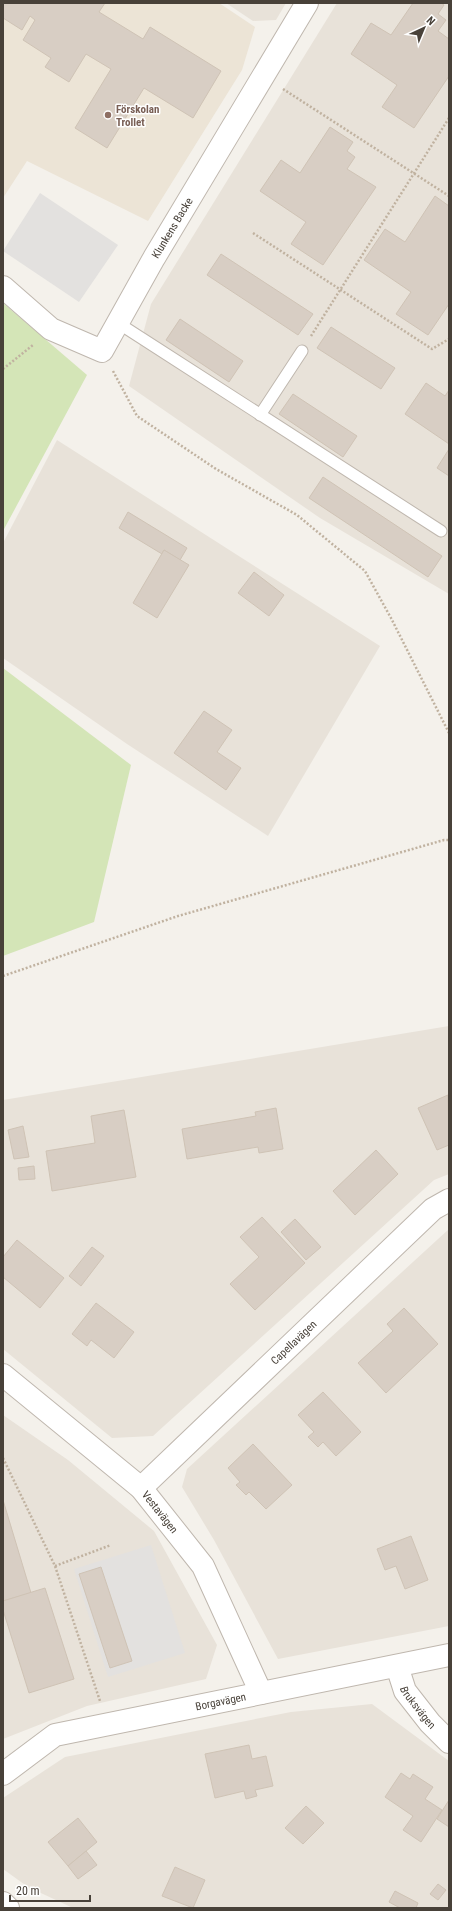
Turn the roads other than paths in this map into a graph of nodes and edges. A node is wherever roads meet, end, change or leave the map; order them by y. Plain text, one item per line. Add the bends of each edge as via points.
1 (307, 3) edge
2 (3, 287) edge
3 (118, 323) junction
4 (302, 351) road end
5 (260, 415) junction
6 (441, 531) dead end
7 (449, 1200) edge
8 (3, 1375) edge
9 (140, 1488) junction
10 (449, 1654) edge
11 (397, 1666) junction
12 (261, 1693) junction
13 (449, 1742) edge
14 (3, 1774) edge
15 (3, 1903) edge
16 (8, 1908) edge

1 - 3 street, Klunkens Backe via 154,258
2 - 3 street, Klunkens Backe via 51,329 102,351
3 - 5 lane
4 - 5 lane
5 - 6 lane
7 - 9 street, Capellavägen via 433,1209
8 - 9 street, Vestavägen
9 - 12 street, Vestavägen via 203,1566
10 - 11 street, Borgavägen
11 - 12 street, Borgavägen
11 - 13 street, Bruksvägen via 405,1691
12 - 14 street, Borgavägen via 55,1735
15 - 16 street

